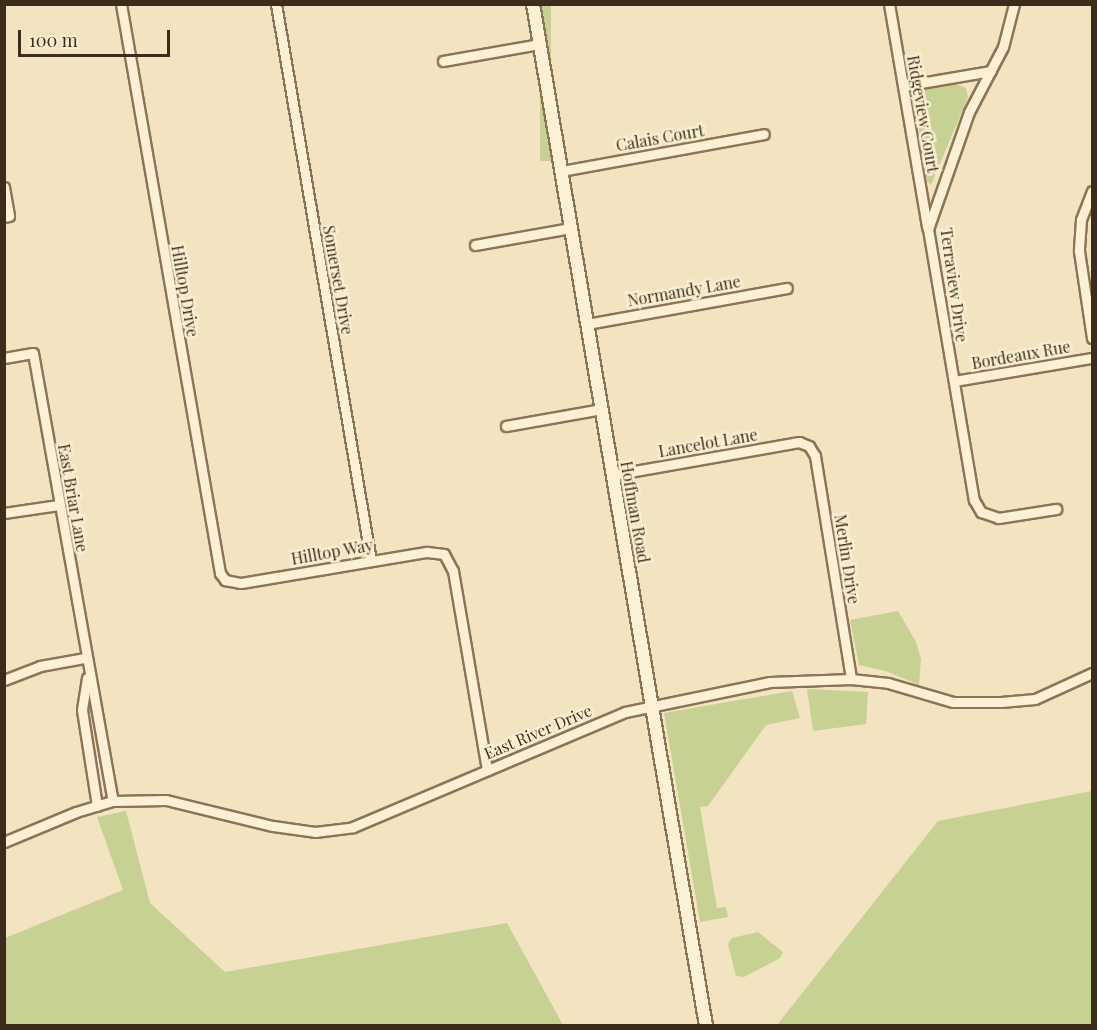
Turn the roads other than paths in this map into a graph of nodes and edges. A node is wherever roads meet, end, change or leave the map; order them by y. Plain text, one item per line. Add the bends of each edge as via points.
1 (121, 4) edge
2 (276, 4) edge
3 (533, 4) edge
4 (889, 4) edge
5 (1014, 4) edge
6 (539, 44) junction
7 (443, 61) dead end
8 (991, 71) junction
9 (903, 86) junction
10 (764, 134) dead end
11 (561, 171) junction
12 (4, 188) edge
13 (1092, 191) edge
14 (4, 217) edge
15 (570, 228) junction
16 (928, 229) junction
17 (475, 244) dead end
18 (788, 288) dead end
19 (586, 324) junction
20 (1092, 338) edge
21 (4, 358) edge
22 (1092, 358) edge
23 (954, 381) junction
24 (601, 409) junction
25 (506, 426) dead end
26 (809, 446) joint
27 (612, 475) junction
28 (58, 505) junction
29 (1056, 509) dead end
30 (4, 513) edge
31 (371, 561) junction
32 (225, 580) joint
33 (85, 658) junction
34 (1092, 673) edge
35 (88, 676) junction
36 (851, 679) junction
37 (4, 680) edge
38 (651, 704) junction
39 (487, 770) junction
40 (113, 801) junction
41 (97, 806) junction
42 (4, 843) edge
43 (706, 1026) edge

1 - 32 street, Hilltop Drive via 217,565
2 - 31 street, Somerset Drive
3 - 6 street, Hoffman Road
4 - 9 street, Ridgeview Court
5 - 8 street, Terraview Drive via 1003,47
6 - 7 street
6 - 11 street, Hoffman Road
8 - 9 street
8 - 16 street, Terraview Drive via 953,151
9 - 16 street, Ridgeview Court
10 - 11 street, Calais Court
11 - 15 street, Hoffman Road
12 - 14 street via 9,216
13 - 20 street via 1082,220 1078,251
15 - 17 street
15 - 19 street, Hoffman Road
16 - 23 street, Terraview Drive
18 - 19 street, Normandy Lane
19 - 24 street, Hoffman Road
21 - 28 street, East Briar Lane via 33,353
22 - 23 street, Bordeaux Rue
23 - 29 street, Terraview Drive via 974,500 981,512 998,518
24 - 25 street
24 - 27 street, Hoffman Road
26 - 27 street, Lancelot Lane via 799,442
26 - 36 street, Merlin Drive via 815,456
27 - 38 street, Hoffman Road
28 - 30 street
28 - 33 street, East Briar Lane
31 - 32 street, Hilltop Way via 241,583
31 - 39 street, Hilltop Way via 427,552 444,554 453,571
33 - 35 street, East Briar Lane
33 - 37 street via 40,666
34 - 36 street, East River Drive via 1035,699 1001,702 953,702 888,683
35 - 40 street, East Briar Lane
35 - 41 street, East Briar Lane via 81,710
36 - 38 street, East River Drive via 770,682
38 - 39 street, East River Drive
38 - 43 street, Hoffman Road
39 - 40 street, East River Drive via 390,815 352,827 315,832 166,800
40 - 41 street, East River Drive
41 - 42 street, East River Drive

